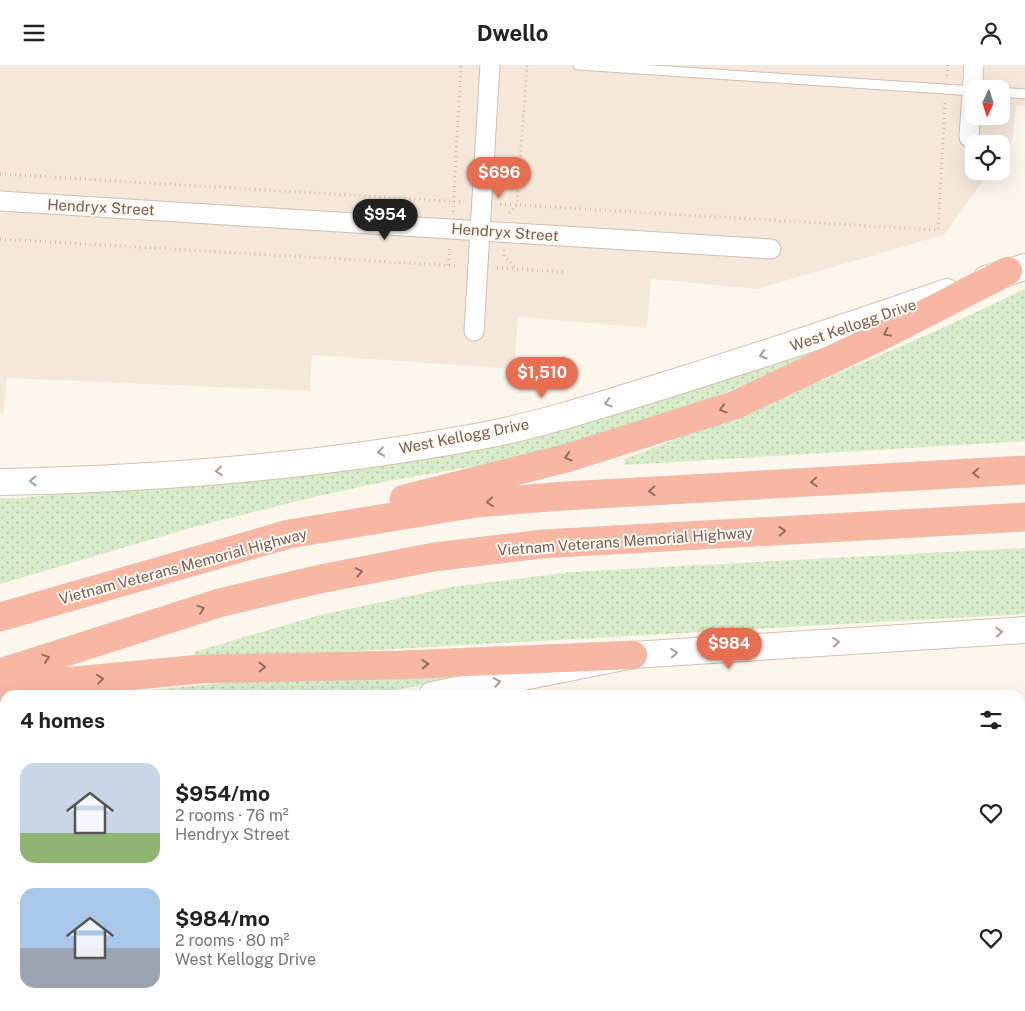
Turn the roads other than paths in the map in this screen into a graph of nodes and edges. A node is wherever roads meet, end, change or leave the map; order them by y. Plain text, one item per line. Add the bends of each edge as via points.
1 (490, 65) edge
2 (578, 65) edge
3 (974, 65) edge
4 (973, 80) edge
5 (965, 90) edge
6 (1010, 93) edge
7 (1025, 94) edge
8 (0, 201) edge
9 (480, 230) junction
10 (771, 249) dead end
11 (1016, 269) edge
12 (474, 331) dead end
13 (1025, 470) edge
14 (0, 482) edge
15 (1025, 517) edge
16 (290, 534) junction
17 (0, 617) edge
18 (1025, 630) edge
19 (633, 655) junction
20 (0, 673) edge
21 (13, 690) edge
22 (457, 690) edge

1 - 9 street
2 - 5 lane
3 - 4 street
6 - 7 lane
8 - 9 street, Hendryx Street
9 - 10 street, Hendryx Street
9 - 12 street
11 -> 14 main road, West Kellogg Drive via 804,342 601,405 483,435 326,461 183,474
11 -> 16 highway via 735,405 567,458 379,505
13 -> 16 highway, Vietnam Veterans Memorial Highway via 506,501
20 -> 15 highway, Vietnam Veterans Memorial Highway via 219,603 434,557 542,544
16 - 17 highway, Vietnam Veterans Memorial Highway
19 -> 18 main road
21 -> 19 highway via 200,669 402,665
22 -> 19 main road

